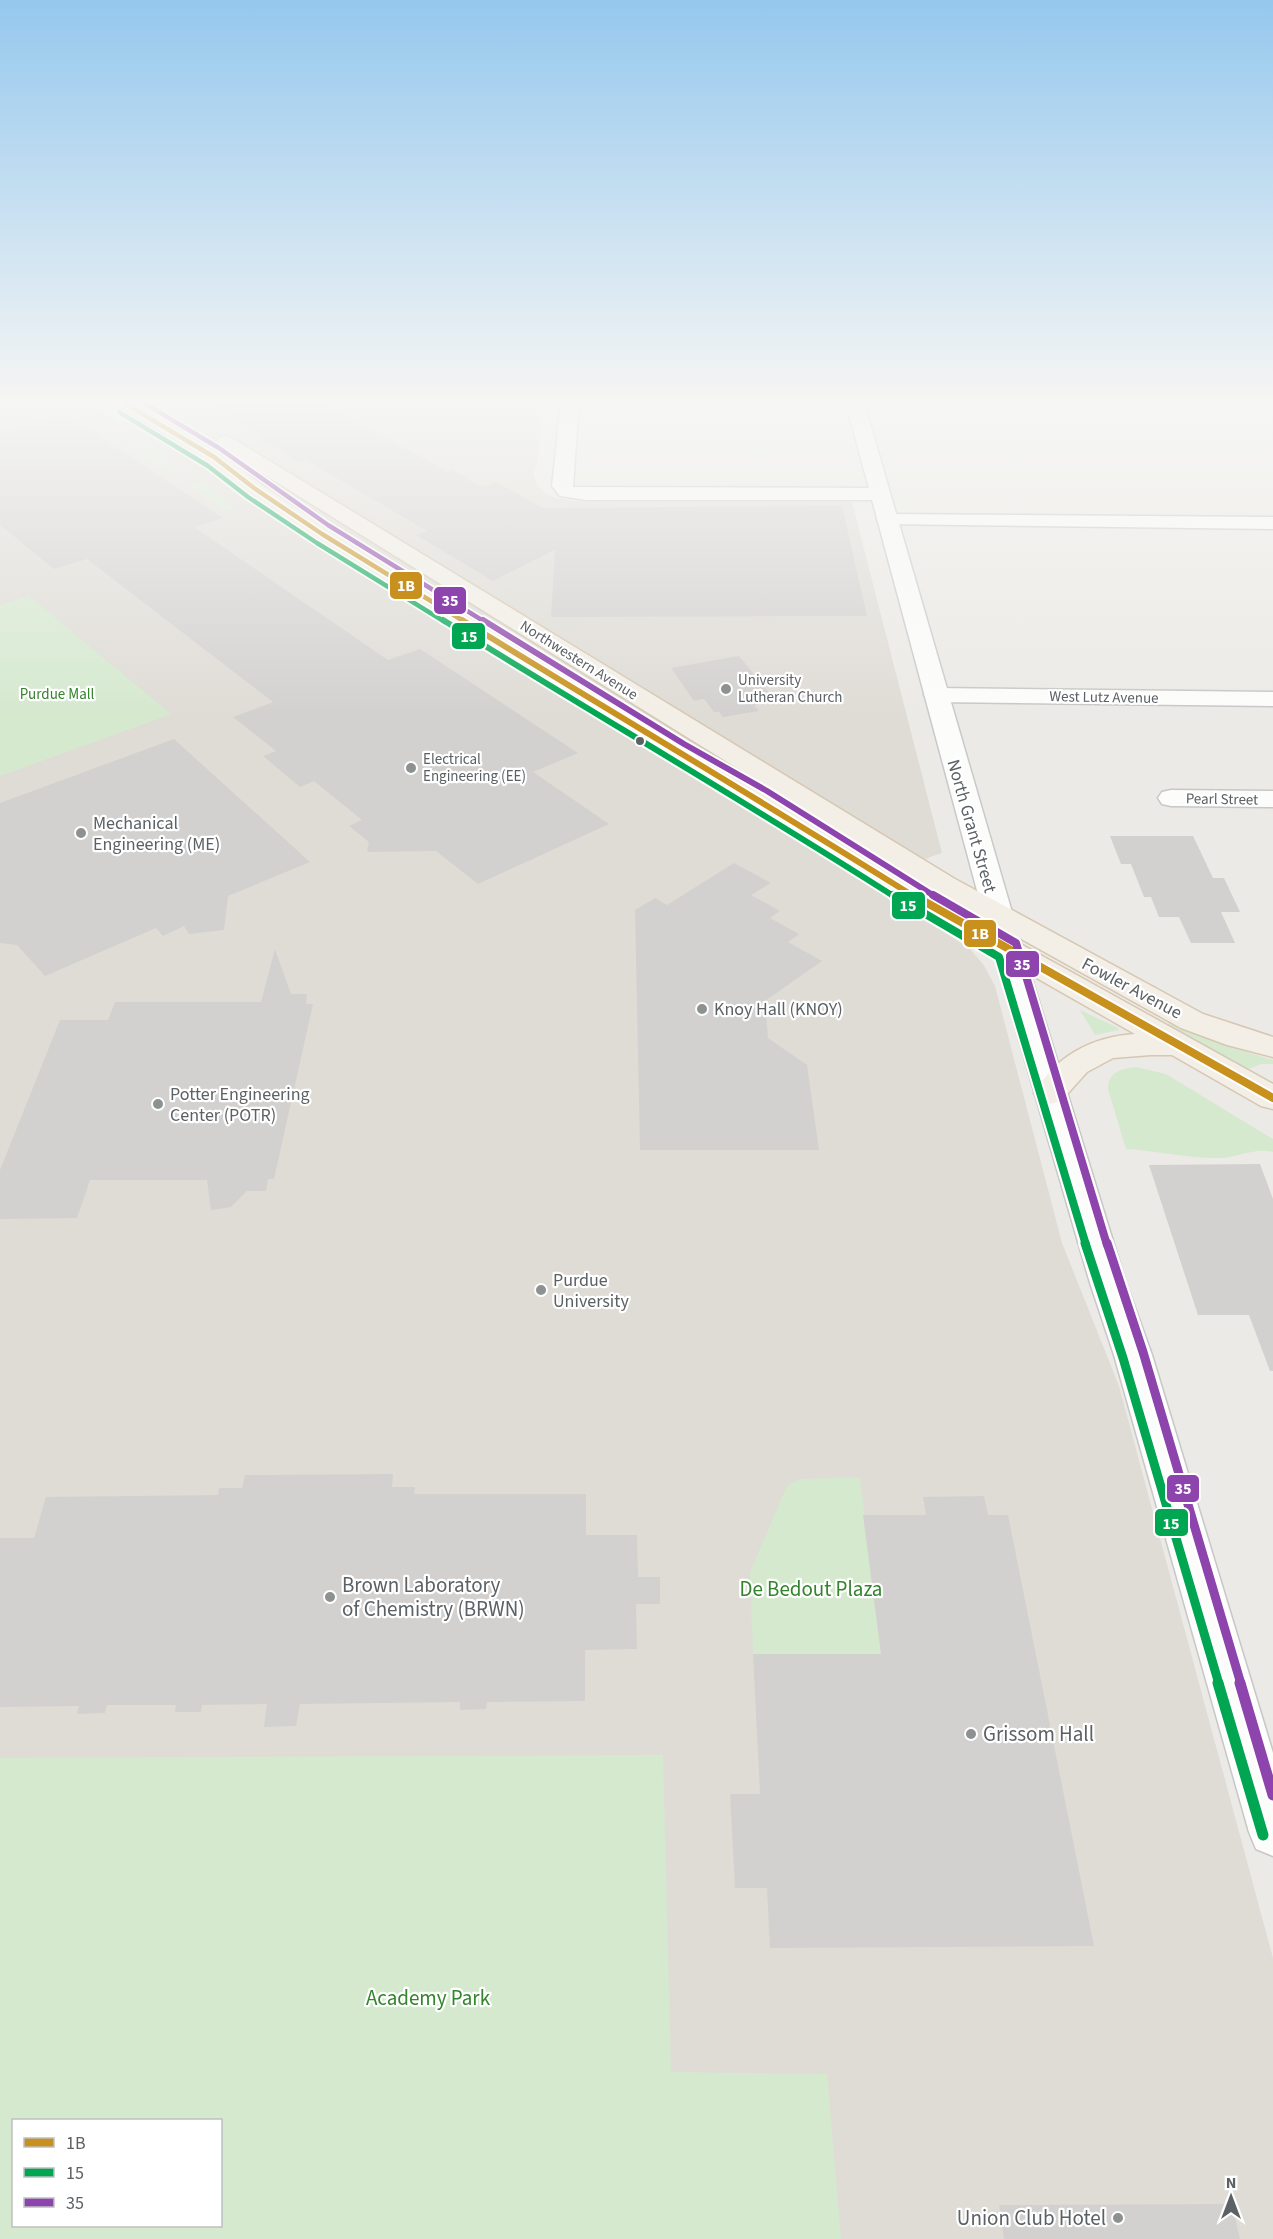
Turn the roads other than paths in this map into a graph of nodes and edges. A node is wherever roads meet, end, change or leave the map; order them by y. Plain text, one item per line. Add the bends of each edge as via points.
1 (283, 507) edge
2 (332, 507) edge
3 (883, 507) edge
4 (887, 520) junction
5 (1273, 523) edge
6 (936, 695) junction
7 (1273, 699) edge
8 (1171, 798) dead end
9 (1273, 799) edge
10 (997, 914) junction
11 (1008, 950) junction
12 (1176, 1045) junction
13 (1273, 1047) edge
14 (1050, 1093) junction
15 (1273, 1098) edge
16 (1273, 1832) edge

1 - 11 main road, Northwestern Avenue via 917,898
2 - 10 main road, Northwestern Avenue
3 - 4 street, North Grant Street
4 - 5 street
4 - 6 street, North Grant Street
6 - 7 street, West Lutz Avenue
6 - 10 street, North Grant Street
8 - 9 street, Pearl Street
10 - 11 street, North Grant Street
10 - 13 main road, Fowler Avenue via 1192,1021
11 - 12 main road, Northwestern Avenue
11 - 14 street, North Grant Street
12 - 14 main road via 1119,1044 1100,1049 1061,1077
12 - 15 main road, Northwestern Avenue
14 - 16 street, North Grant Street via 1133,1355

